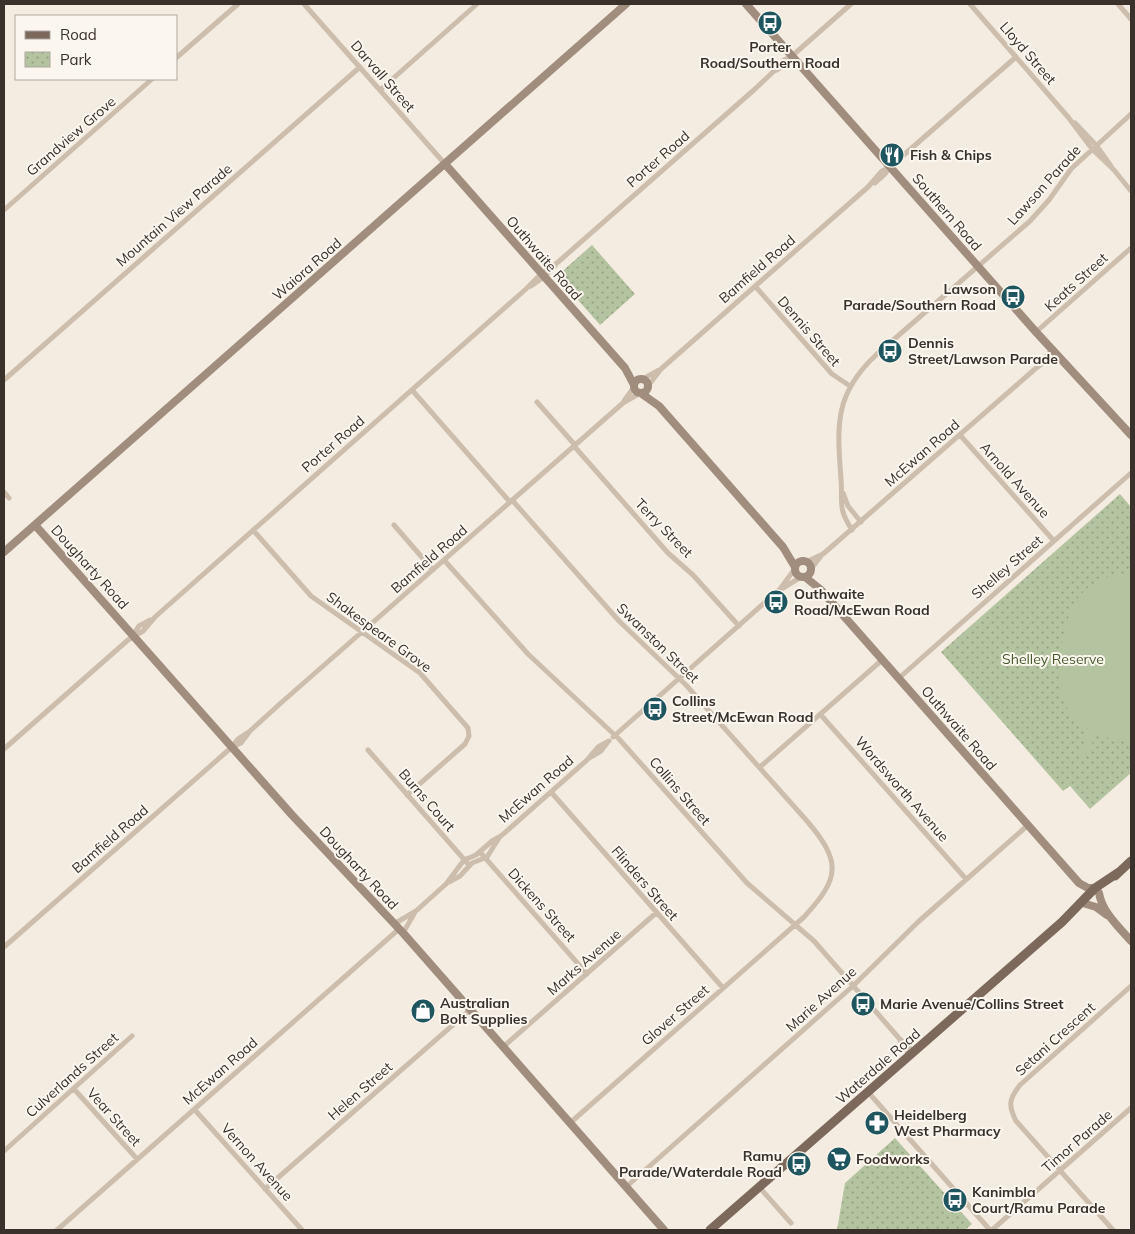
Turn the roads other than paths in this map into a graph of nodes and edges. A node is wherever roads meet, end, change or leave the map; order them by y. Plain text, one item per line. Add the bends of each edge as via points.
1 (238, 4) edge
2 (304, 4) edge
3 (477, 4) edge
4 (626, 4) edge
5 (746, 4) edge
6 (851, 4) edge
7 (970, 4) edge
8 (1118, 4) edge
9 (1131, 19) edge
10 (178, 56) edge
11 (792, 56) junction
12 (1016, 57) junction
13 (360, 67) junction
14 (151, 80) edge
15 (380, 90) junction
16 (1131, 114) edge
17 (1068, 118) junction
18 (1096, 145) junction
19 (1092, 149) junction
20 (445, 164) junction
21 (890, 167) junction
22 (1114, 170) junction
23 (1131, 191) edge
24 (4, 210) edge
25 (1131, 248) edge
26 (977, 266) junction
27 (543, 275) junction
28 (755, 286) junction
29 (1036, 332) junction
30 (1054, 352) junction
31 (4, 380) edge
32 (641, 386) junction
33 (850, 386) junction
34 (412, 390) junction
35 (537, 402) dead end
36 (960, 435) junction
37 (1131, 435) edge
38 (574, 445) junction
39 (1131, 473) edge
40 (842, 491) junction
41 (4, 492) edge
42 (9, 498) dead end
43 (511, 501) junction
44 (861, 522) junction
45 (35, 525) junction
46 (394, 525) dead end
47 (253, 530) junction
48 (852, 530) junction
49 (1054, 541) junction
50 (4, 552) edge
51 (823, 554) junction
52 (444, 560) junction
53 (799, 565) junction
54 (434, 570) junction
55 (807, 574) junction
56 (780, 589) junction
57 (739, 626) junction
58 (362, 633) junction
59 (133, 635) junction
60 (882, 660) junction
61 (680, 678) junction
62 (898, 678) junction
63 (820, 714) junction
64 (615, 735) junction
65 (232, 747) junction
66 (4, 749) edge
67 (368, 750) dead end
68 (760, 768) junction
69 (551, 792) junction
70 (407, 794) junction
71 (1028, 825) junction
72 (501, 836) junction
73 (480, 852) junction
74 (485, 858) junction
75 (464, 860) junction
76 (1131, 861) edge
77 (469, 865) junction
78 (966, 880) junction
79 (1079, 883) junction
80 (446, 884) junction
81 (1097, 891) junction
82 (1084, 902) junction
83 (416, 911) junction
84 (656, 913) junction
85 (1110, 918) junction
86 (796, 924) junction
87 (399, 929) junction
88 (1131, 941) edge
89 (4, 947) edge
90 (587, 974) junction
91 (853, 986) junction
92 (1131, 986) edge
93 (723, 988) junction
94 (470, 1010) junction
95 (132, 1036) dead end
96 (503, 1047) junction
97 (912, 1054) junction
98 (74, 1089) junction
99 (868, 1092) junction
100 (1131, 1108) edge
101 (194, 1109) junction
102 (570, 1123) junction
103 (4, 1151) edge
104 (137, 1160) junction
105 (1060, 1171) junction
106 (626, 1186) junction
107 (760, 1188) junction
108 (265, 1189) junction
109 (791, 1224) dead end
110 (57, 1230) edge
111 (302, 1230) edge
112 (664, 1230) edge
113 (710, 1230) edge
114 (991, 1230) edge
115 (1113, 1230) edge

1 - 10 street
2 - 13 street, Darvall Street
3 - 15 street
4 - 20 street, Waiora Road
5 - 11 street, Southern Road
6 - 11 street, Porter Road
7 - 12 street, Lloyd Street
8 - 9 street
11 - 21 street, Southern Road
11 - 27 street, Porter Road
12 - 17 street, Lloyd Street
12 - 21 street, Bamfield Road
13 - 15 street, Darvall Street
13 - 31 street, Mountain View Parade
14 - 24 street, Grandview Grove
15 - 20 street, Darvall Street
16 - 18 street, Lawson Parade
17 - 18 street, Lloyd Street
17 - 19 street, Lloyd Street
18 - 19 street, Lawson Parade
18 - 22 street, Lloyd Street
19 - 22 street, Lloyd Street
19 - 26 street, Lawson Parade via 1071,169 1030,221
20 - 27 street, Outhwaite Road
20 - 45 street, Waiora Road
21 - 26 street, Southern Road
21 - 28 street, Bamfield Road
22 - 23 street, Lloyd Street
25 - 29 street, Keats Street
26 - 29 street, Southern Road
26 - 33 street, Lawson Parade via 869,362
27 - 32 street, Outhwaite Road
27 - 34 street, Porter Road
28 - 32 street, Bamfield Road
28 - 33 street, Dennis Street via 836,378
29 - 30 street, Southern Road
30 - 36 street, McEwan Road
30 - 37 street, Southern Road
32 - 38 street, Bamfield Road
32 - 53 street, Outhwaite Road
33 - 40 street, Lawson Parade via 839,425
34 - 43 street, Swanston Street
34 - 47 street, Porter Road
35 - 38 street, Terry Street
36 - 44 street, McEwan Road
36 - 49 street, Arnold Avenue
38 - 43 street, Bamfield Road
38 - 57 street, Terry Street via 668,553 693,575
39 - 49 street, Shelley Street
40 - 44 street, Lawson Parade via 848,506
40 - 48 street, Lawson Parade via 842,512
41 - 42 street
43 - 52 street, Bamfield Road
43 - 61 street, Swanston Street via 619,621
44 - 48 street, McEwan Road
45 - 50 street, Waiora Road
45 - 59 street, Dougharty Road
46 - 54 street
47 - 58 street, Shakespeare Grove via 311,596
47 - 59 street, Porter Road via 155,617 139,626
48 - 51 street, McEwan Road
49 - 62 street, Shelley Street
51 - 53 street, McEwan Road
51 - 55 street, McEwan Road
52 - 54 street, Bamfield Road
52 - 64 street, Collins Street via 528,654
53 - 55 street
53 - 55 street via 796,575
53 - 56 street, McEwan Road
54 - 58 street, Bamfield Road
55 - 56 street, McEwan Road
55 - 60 street, Outhwaite Road
56 - 57 street, McEwan Road
57 - 61 street, McEwan Road
58 - 65 street, Bamfield Road
58 - 70 street, Shakespeare Grove via 420,673 469,732 465,744
59 - 65 street, Dougharty Road
59 - 66 street, Porter Road
60 - 62 street, Outhwaite Road
60 - 63 street
61 - 64 street, McEwan Road
61 - 68 street, Swanston Street
62 - 71 street, Outhwaite Road
63 - 68 street
63 - 78 street, Wordsworth Avenue
64 - 69 street, McEwan Road
64 - 86 street, Collins Street via 741,877
65 - 87 street, Dougharty Road
65 - 89 street, Bamfield Road
67 - 70 street, Burns Court
68 - 86 street, Swanston Street via 819,836 833,866 823,894
69 - 72 street, McEwan Road
69 - 84 street, Flinders Street
70 - 75 street, Burns Court
71 - 78 street, Marie Avenue
71 - 79 street, Outhwaite Road
72 - 73 street, McEwan Road
72 - 74 street, McEwan Road
73 - 74 street, Dickens Street
73 - 75 street, McEwan Road
74 - 77 street, McEwan Road
74 - 90 street, Dickens Street
75 - 77 street, Burns Court
75 - 80 street, McEwan Road
76 - 81 main road, Waterdale Road
77 - 80 street, McEwan Road via 456,879
78 - 91 street, Marie Avenue
79 - 81 street
79 - 82 street, Outhwaite Road
80 - 83 street, McEwan Road
81 - 82 main road, Waterdale Road
81 - 85 street
82 - 85 street
82 - 97 main road, Waterdale Road
83 - 87 street, McEwan Road
83 - 87 street, McEwan Road
84 - 90 street, Marks Avenue
84 - 93 street, Flinders Street
85 - 88 street
86 - 91 street, Collins Street
86 - 93 street, Glover Street
87 - 94 street, Dougharty Road
87 - 101 street, McEwan Road
90 - 96 street, Marks Avenue
91 - 97 street, Collins Street
91 - 106 street, Marie Avenue
92 - 105 street, Setani Crescent via 1012,1095 1010,1108 1016,1121
93 - 102 street, Glover Street
94 - 96 street, Dougharty Road
94 - 108 street, Helen Street
95 - 98 street, Culverlands Street
96 - 102 street, Dougharty Road
97 - 99 main road, Waterdale Road
98 - 103 street, Culverlands Street
98 - 104 street, Vear Street
99 - 107 main road, Waterdale Road
99 - 114 street
100 - 105 street, Timor Parade
101 - 104 street, McEwan Road
101 - 108 street, Vernon Avenue
102 - 106 street, Dougharty Road
104 - 110 street, McEwan Road
105 - 114 street, Timor Parade
105 - 115 street, Setani Crescent
106 - 112 street, Dougharty Road
107 - 109 street
107 - 113 main road, Waterdale Road
108 - 111 street, Vernon Avenue

